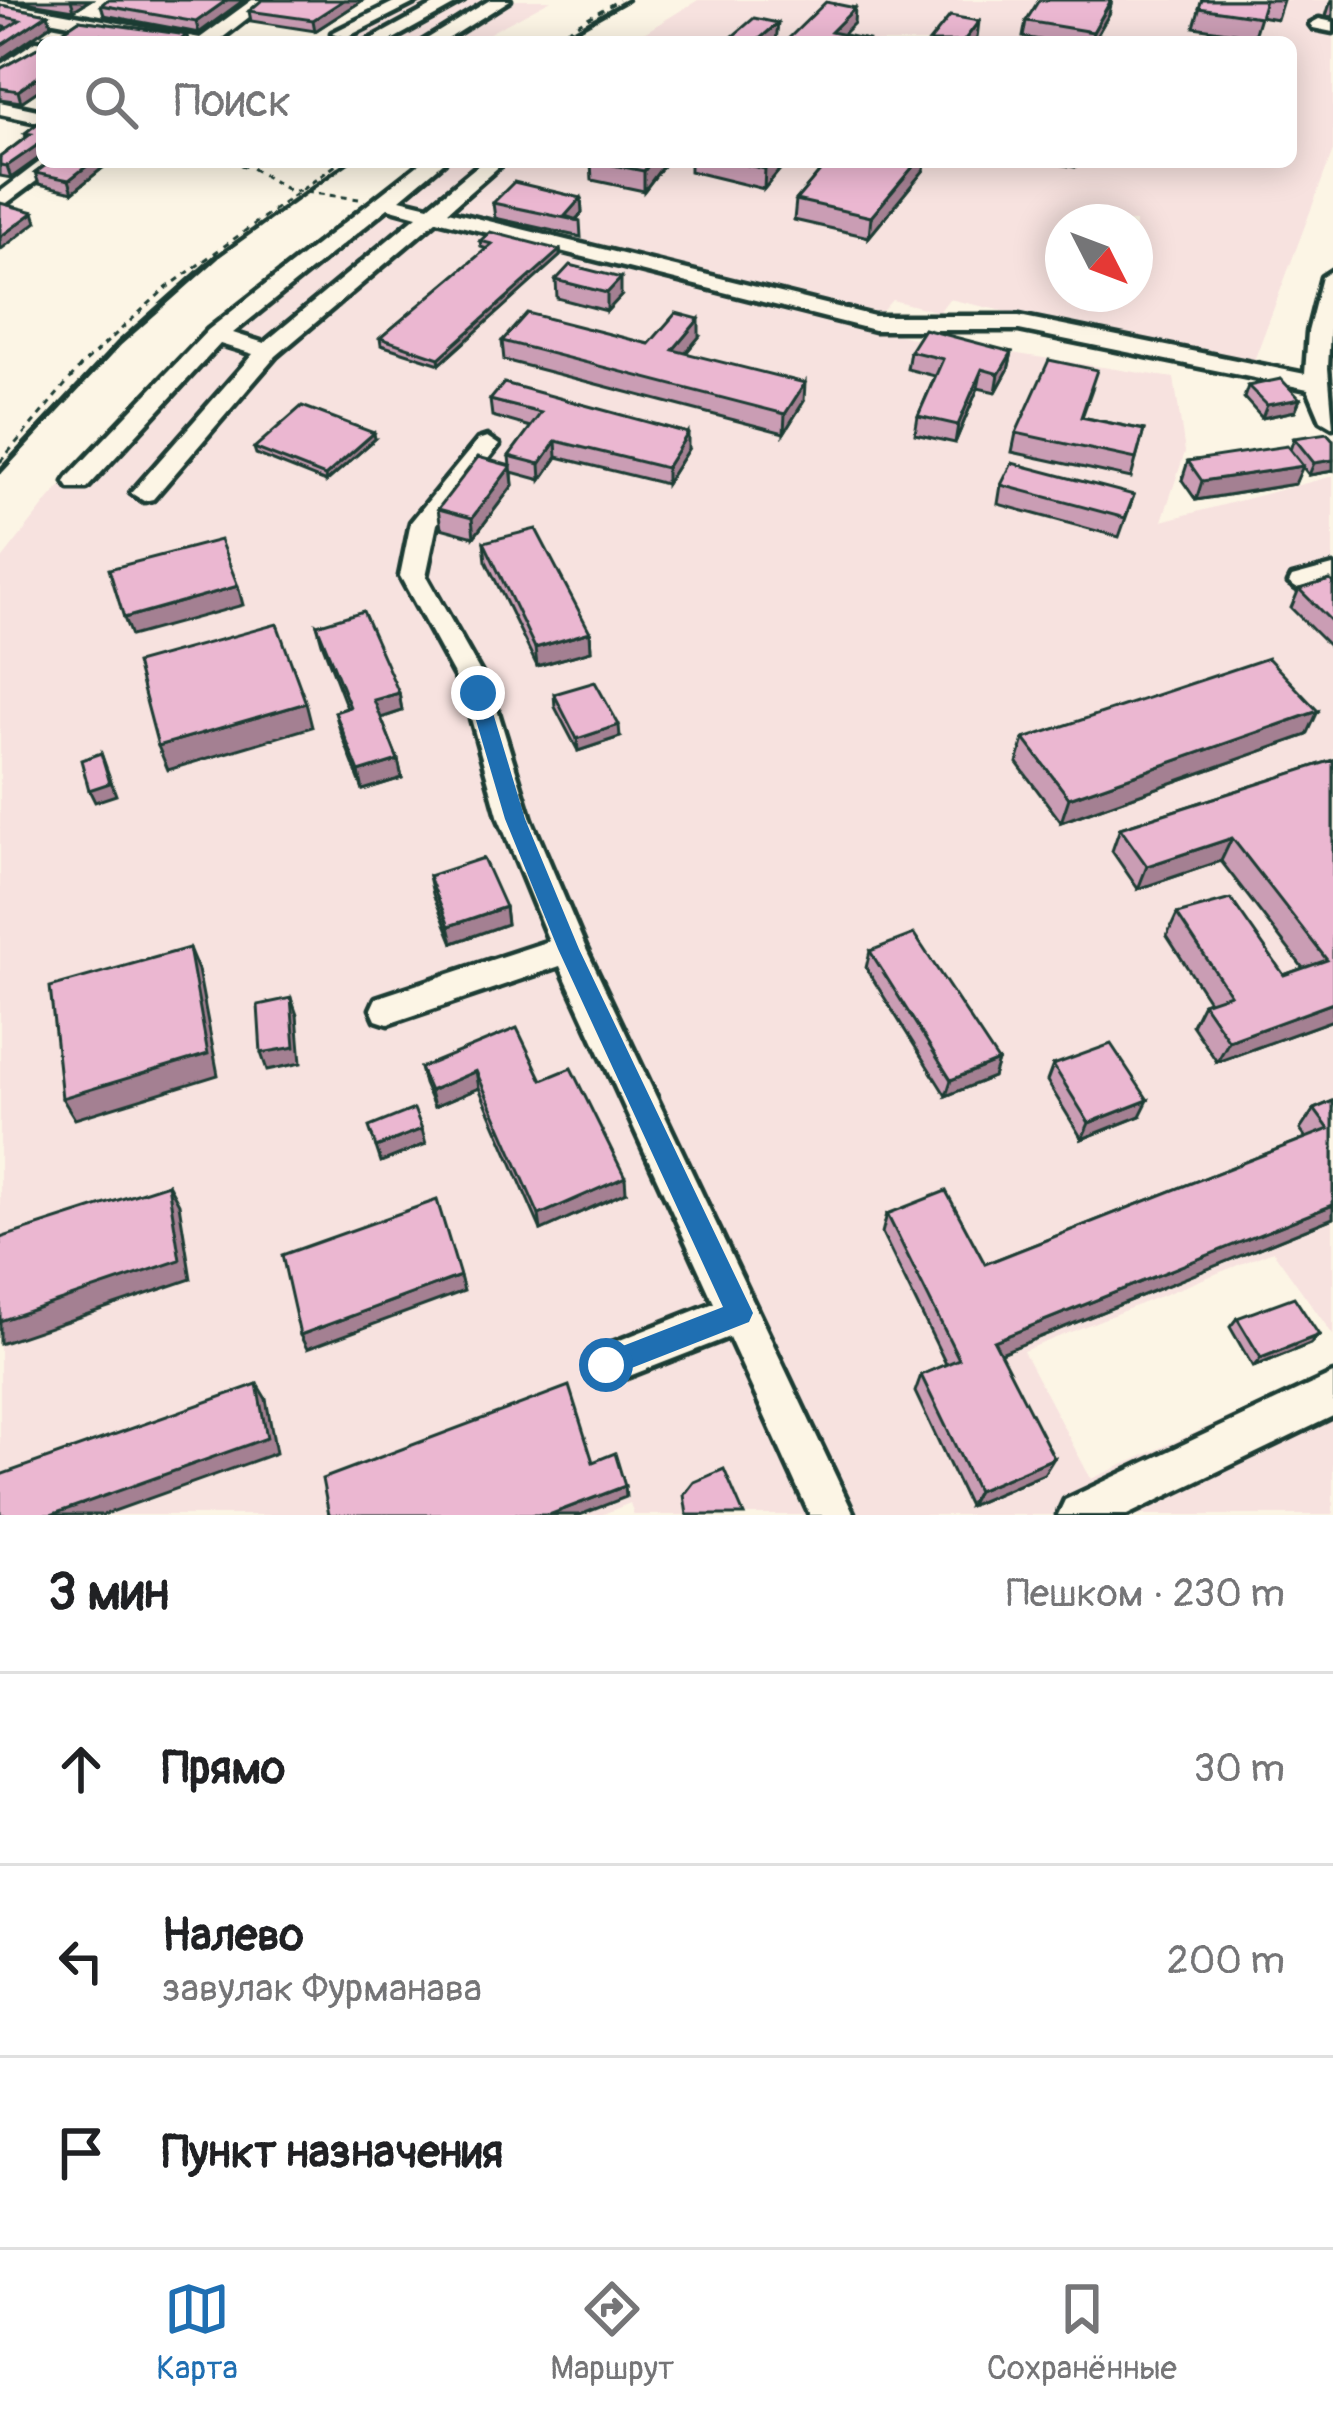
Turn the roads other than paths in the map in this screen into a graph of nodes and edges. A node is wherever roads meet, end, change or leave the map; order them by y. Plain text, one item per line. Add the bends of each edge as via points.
1 (109, 0) edge
2 (263, 0) edge
3 (412, 0) edge
4 (455, 0) edge
5 (498, 1) edge
6 (0, 6) edge
7 (78, 20) junction
8 (55, 36) edge
9 (163, 36) edge
10 (214, 36) edge
11 (348, 36) edge
12 (386, 36) edge
13 (440, 36) edge
14 (36, 49) edge
15 (0, 73) edge
16 (0, 108) edge
17 (36, 116) edge
18 (44, 168) edge
19 (426, 168) edge
20 (487, 168) edge
21 (383, 201) junction
22 (0, 202) edge
23 (431, 213) junction
24 (1333, 277) edge
25 (216, 335) junction
26 (268, 351) junction
27 (1315, 383) junction
28 (1333, 420) edge
29 (487, 445) dead end
30 (78, 482) dead end
31 (144, 494) dead end
32 (1333, 575) edge
33 (1302, 583) edge
34 (568, 949) junction
35 (388, 1009) dead end
36 (740, 1313) junction
37 (606, 1365) dead end
38 (1333, 1395) edge
39 (832, 1515) edge
40 (1080, 1515) edge

1 - 7 street
2 - 10 street
3 - 11 street via 341,33
4 - 12 street
5 - 13 street
6 - 7 street
7 - 8 street
7 - 9 street
14 - 15 street
16 - 17 street
18 - 22 street
19 - 21 street
20 - 23 street
21 - 23 street
21 - 25 street
23 - 26 street
23 - 27 street via 874,323 1019,323
24 - 27 street
25 - 26 street
25 - 30 street
26 - 31 street
27 - 28 street
29 - 34 street via 424,522 413,576 478,693 515,819
32 - 33 street
34 - 35 street
34 - 36 street
36 - 37 street
36 - 39 street
38 - 40 street

